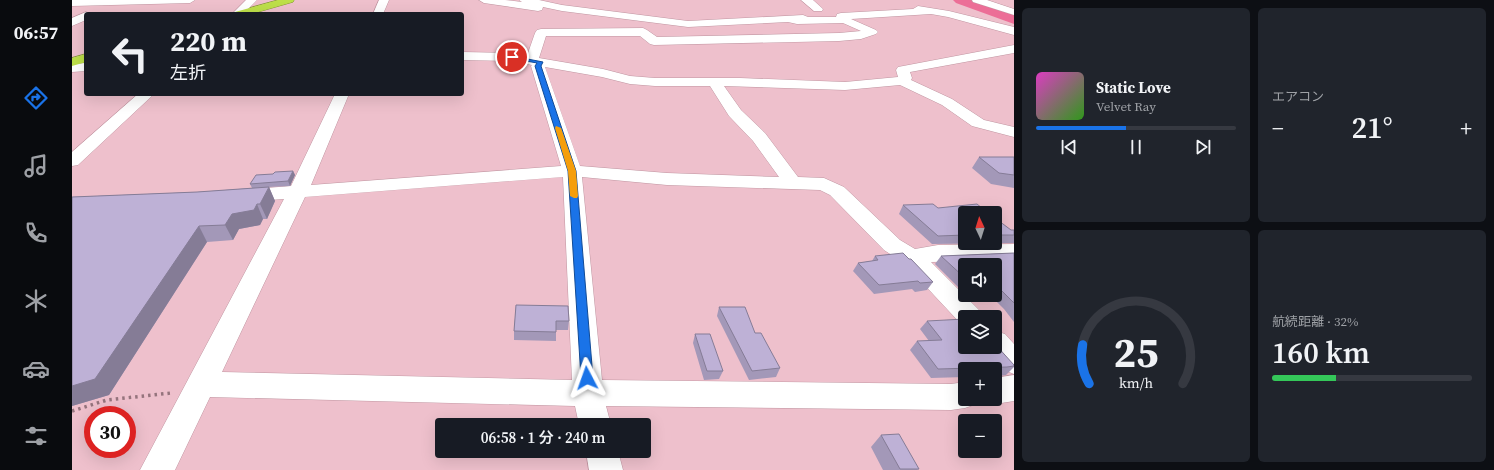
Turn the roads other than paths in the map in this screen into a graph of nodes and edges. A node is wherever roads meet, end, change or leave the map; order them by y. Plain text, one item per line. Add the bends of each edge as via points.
1 (190, 0) edge
2 (252, 0) edge
3 (289, 0) edge
4 (384, 0) edge
5 (484, 0) edge
6 (507, 0) edge
7 (541, 0) edge
8 (977, 0) edge
9 (112, 1) edge
10 (72, 3) edge
11 (521, 3) edge
12 (564, 4) edge
13 (794, 5) dead end
14 (813, 5) edge
15 (664, 10) dead end
16 (932, 11) junction
17 (92, 12) edge
18 (240, 12) edge
19 (245, 12) edge
20 (379, 12) edge
21 (1014, 12) edge
22 (949, 14) junction
23 (622, 15) junction
24 (84, 17) edge
25 (789, 19) junction
26 (762, 21) junction
27 (72, 23) edge
28 (544, 25) junction
29 (1014, 30) edge
30 (1014, 40) edge
31 (1014, 49) edge
32 (464, 56) edge
33 (84, 59) edge
34 (535, 61) junction
35 (72, 62) edge
36 (84, 67) edge
37 (72, 68) edge
38 (902, 81) junction
39 (714, 82) junction
40 (145, 96) edge
41 (341, 96) edge
42 (1014, 132) edge
43 (72, 161) edge
44 (572, 171) junction
45 (792, 182) junction
46 (298, 192) junction
47 (220, 198) edge
48 (1014, 252) edge
49 (912, 257) junction
50 (963, 310) edge
51 (1002, 349) edge
52 (1014, 362) edge
53 (200, 387) junction
54 (1014, 388) edge
55 (1002, 390) edge
56 (588, 393) junction
57 (958, 397) edge
58 (594, 418) edge
59 (603, 458) edge
60 (156, 470) edge
61 (606, 470) edge

1 - 9 street
2 - 18 street
3 - 19 highway
4 - 20 street
5 - 11 street
6 - 11 street
7 - 12 street via 560,6
8 - 21 street
9 - 10 street
9 - 17 street
11 - 12 street
11 - 23 street via 563,12
11 - 28 street via 521,12
12 - 15 street
12 - 23 street
13 - 14 street
14 - 16 street
14 - 26 street
16 - 22 street
16 - 25 street
22 - 29 street
22 - 30 street
23 - 26 street via 688,24
24 - 27 street
25 - 26 street
25 - 28 street via 845,20 872,32 861,36 839,37 654,41 643,32
28 - 34 street via 533,57
31 - 38 street via 903,70 905,78
32 - 34 street via 502,56
33 - 35 highway
34 - 39 street via 630,80
34 - 44 street
36 - 37 street
38 - 39 street via 845,86
38 - 42 street via 947,102 978,123
39 - 45 street via 735,113 759,137
40 - 43 street
41 - 46 street
44 - 45 street via 667,179
44 - 46 street
44 - 56 street
45 - 49 street via 824,184 837,191 892,245
46 - 47 street
46 - 53 street
48 - 49 street via 938,253
49 - 50 street
51 - 52 street
53 - 56 street
53 - 60 street
54 - 55 street
56 - 57 street
56 - 58 street
59 - 61 street

